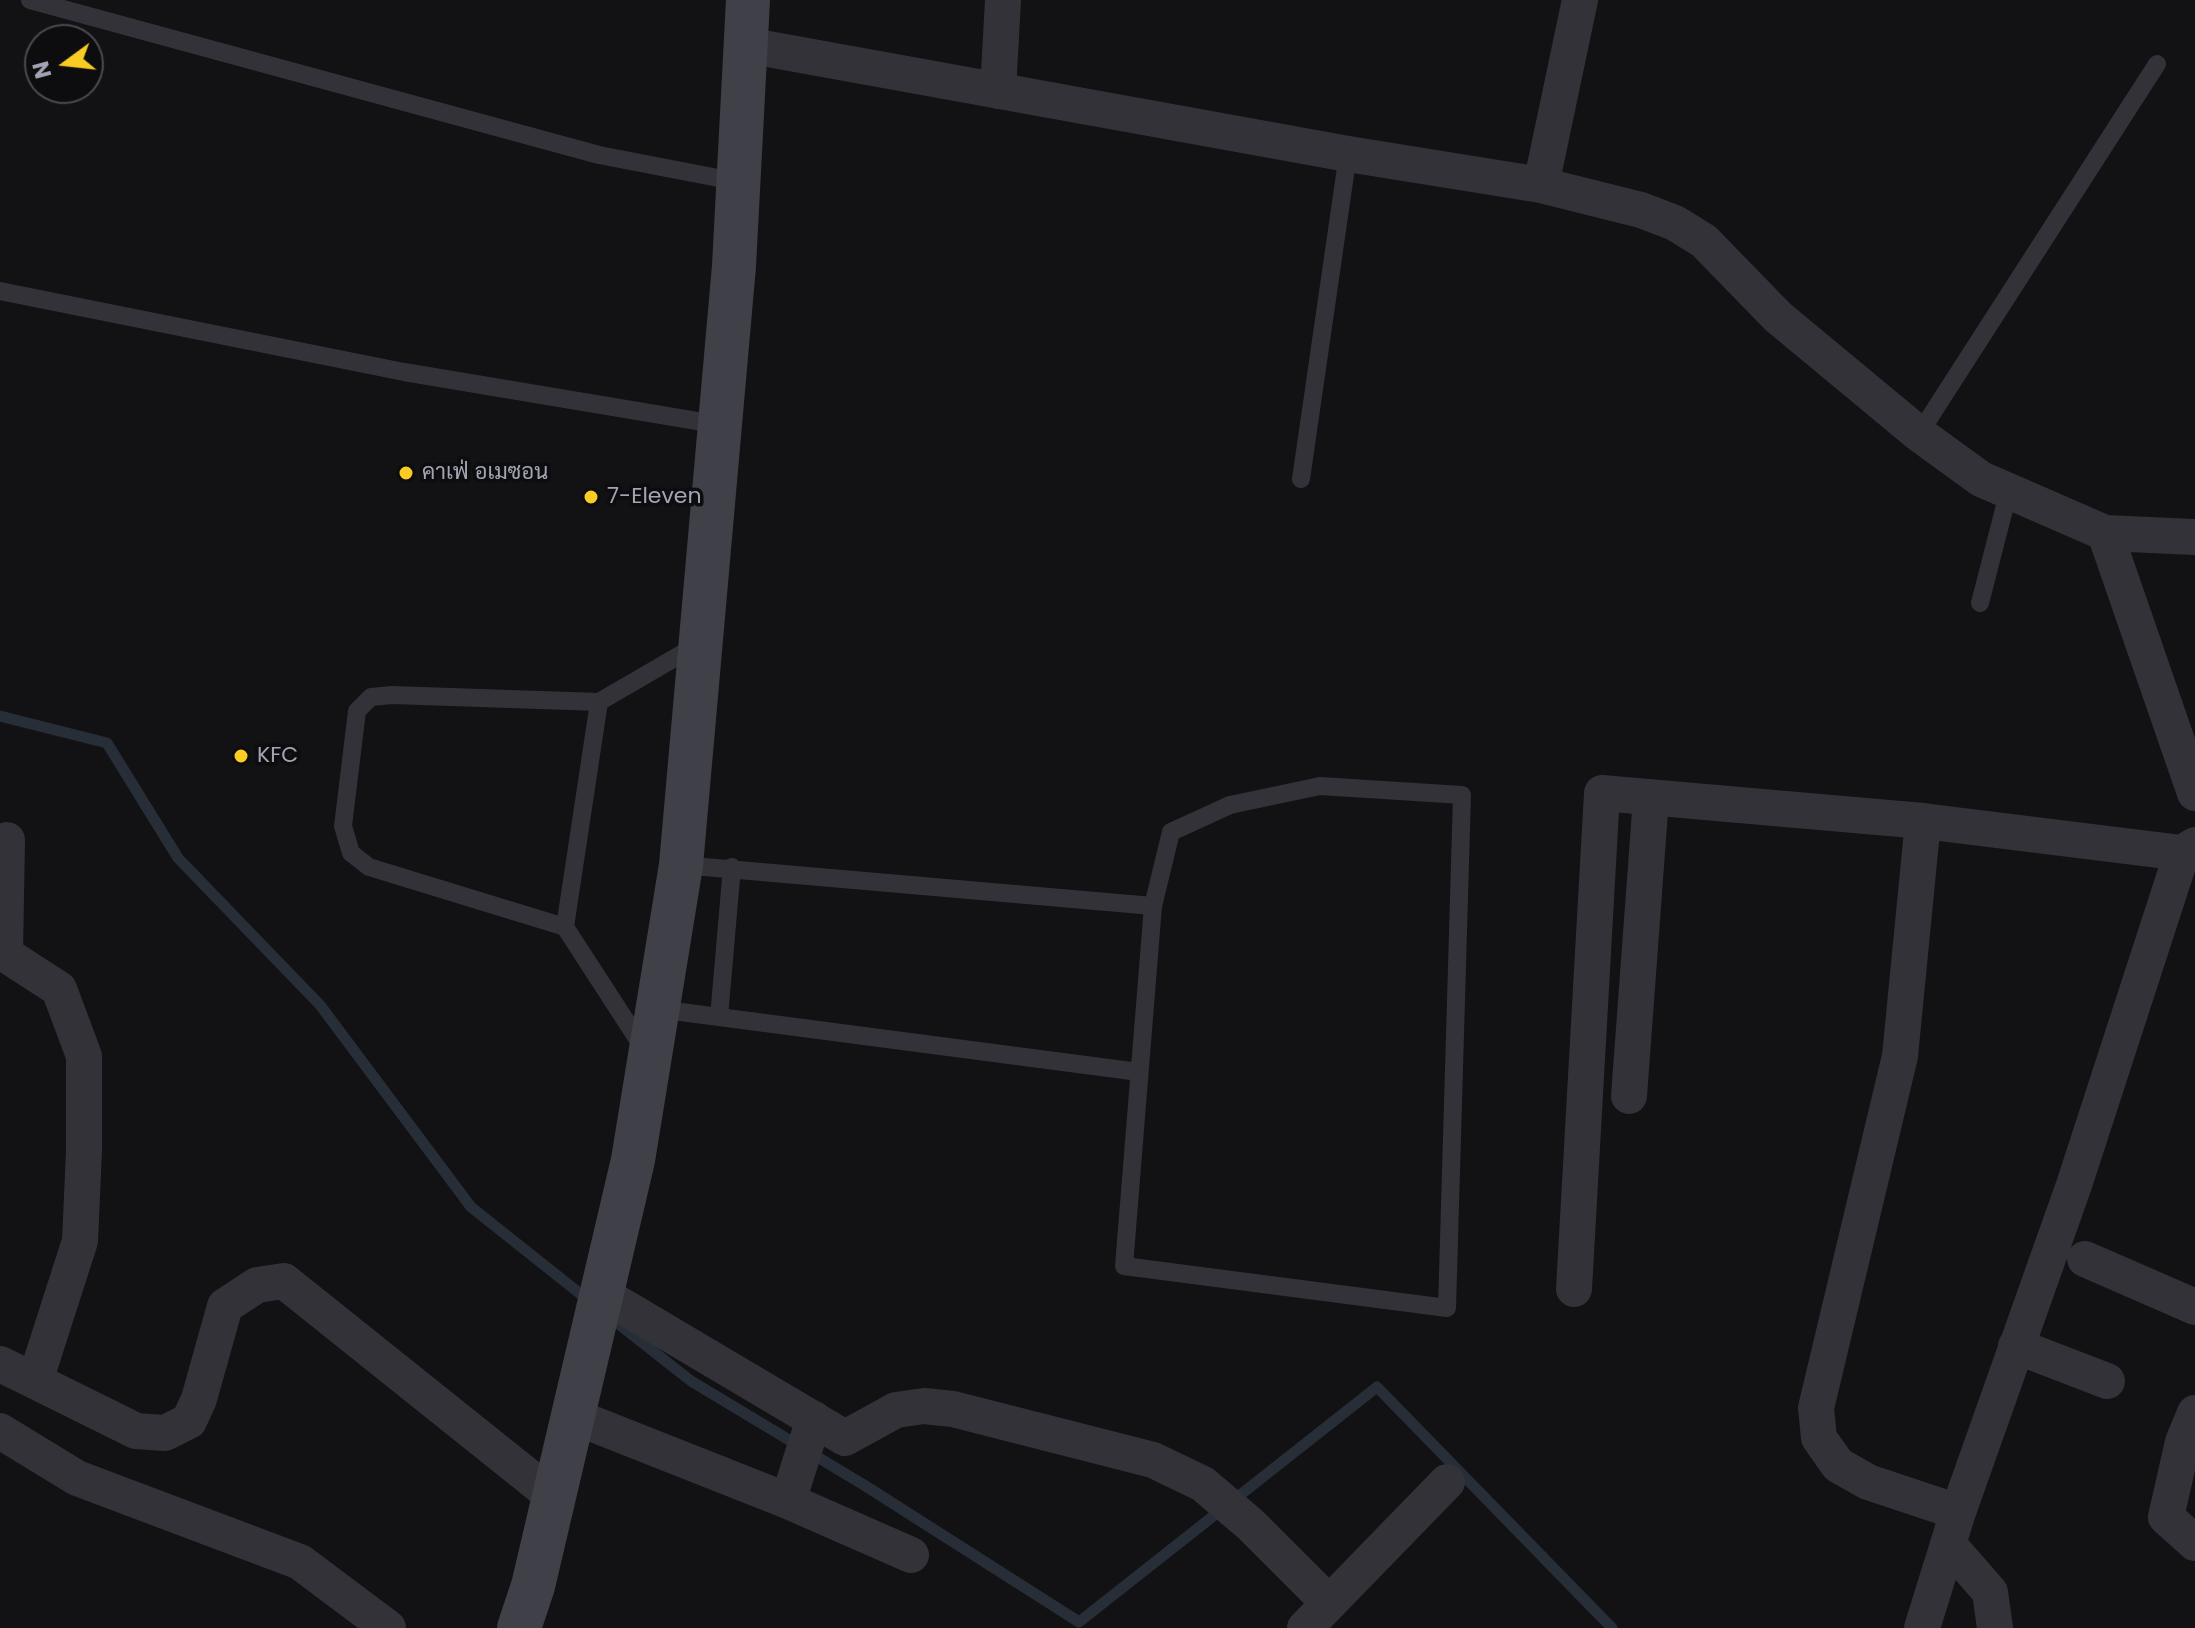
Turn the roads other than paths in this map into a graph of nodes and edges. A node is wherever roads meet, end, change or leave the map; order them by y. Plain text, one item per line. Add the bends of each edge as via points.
1 (30, 0) edge
2 (748, 0) edge
3 (1003, 0) edge
4 (1580, 0) edge
5 (746, 45) junction
6 (2157, 64) dead end
7 (998, 91) junction
8 (1348, 154) junction
9 (739, 182) junction
10 (1541, 185) junction
11 (0, 291) edge
12 (721, 425) junction
13 (1919, 434) junction
14 (1301, 479) dead end
15 (2009, 490) junction
16 (2105, 533) junction
17 (2195, 537) edge
18 (1980, 603) dead end
19 (701, 642) junction
20 (599, 702) junction
21 (2195, 793) edge
22 (1651, 798) junction
23 (1923, 821) junction
24 (7, 840) dead end
25 (2188, 849) edge
26 (681, 865) junction
27 (732, 867) junction
28 (1153, 906) junction
29 (565, 927) junction
30 (658, 1009) junction
31 (719, 1017) junction
32 (650, 1058) junction
33 (1139, 1072) junction
34 (1629, 1096) dead end
35 (2085, 1259) dead end
36 (1574, 1289) dead end
37 (602, 1294) junction
38 (2195, 1307) edge
39 (2016, 1346) junction
40 (0, 1364) edge
41 (35, 1381) junction
42 (2107, 1381) dead end
43 (2195, 1413) edge
44 (573, 1416) junction
45 (812, 1425) junction
46 (0, 1431) edge
47 (1447, 1482) dead end
48 (554, 1497) junction
49 (788, 1501) junction
50 (1953, 1528) junction
51 (2195, 1543) edge
52 (911, 1555) dead end
53 (1317, 1615) edge
54 (388, 1628) edge
55 (519, 1628) edge
56 (1922, 1628) edge
57 (1995, 1628) edge

1 - 9 lane via 599,155
2 - 5 main road
3 - 7 street
4 - 10 street
5 - 7 street
5 - 9 main road
6 - 13 lane
7 - 8 street
8 - 10 street
8 - 14 lane
9 - 12 main road
10 - 13 street via 1641,210 1704,241 1778,317
11 - 12 lane via 404,372
12 - 19 main road
13 - 15 street via 1981,479
15 - 16 street
15 - 18 lane
16 - 17 street
16 - 21 street
19 - 20 lane
19 - 26 main road
20 - 29 lane
20 - 29 lane via 392,695 371,697 357,711 343,826 351,853 369,867
22 - 23 street
22 - 34 street
22 - 36 street via 1602,793
23 - 25 street
23 - 50 street via 1900,1056 1816,1408 1819,1438 1838,1465
24 - 41 street via 5,954 59,989 84,1056 80,1241
25 - 39 street
26 - 27 lane
26 - 30 main road
27 - 28 lane
27 - 31 lane
28 - 33 lane
28 - 33 lane via 1171,832 1230,805 1320,786 1462,795 1447,1308 1124,1266
29 - 32 lane
30 - 31 lane
30 - 32 main road
31 - 33 lane
32 - 37 main road
35 - 38 street
37 - 44 main road
37 - 45 street
39 - 42 street
39 - 50 street
40 - 41 street
41 - 48 street via 136,1431 165,1433 189,1421 225,1306 257,1285 284,1281
43 - 51 street via 2166,1517
44 - 48 main road
44 - 49 street
45 - 49 street
45 - 53 street via 845,1438 896,1410 924,1406 1153,1460 1203,1484 1251,1525
46 - 54 street via 77,1478 300,1562
47 - 53 street
48 - 55 main road
49 - 52 street
50 - 56 street
50 - 57 street via 1990,1592

